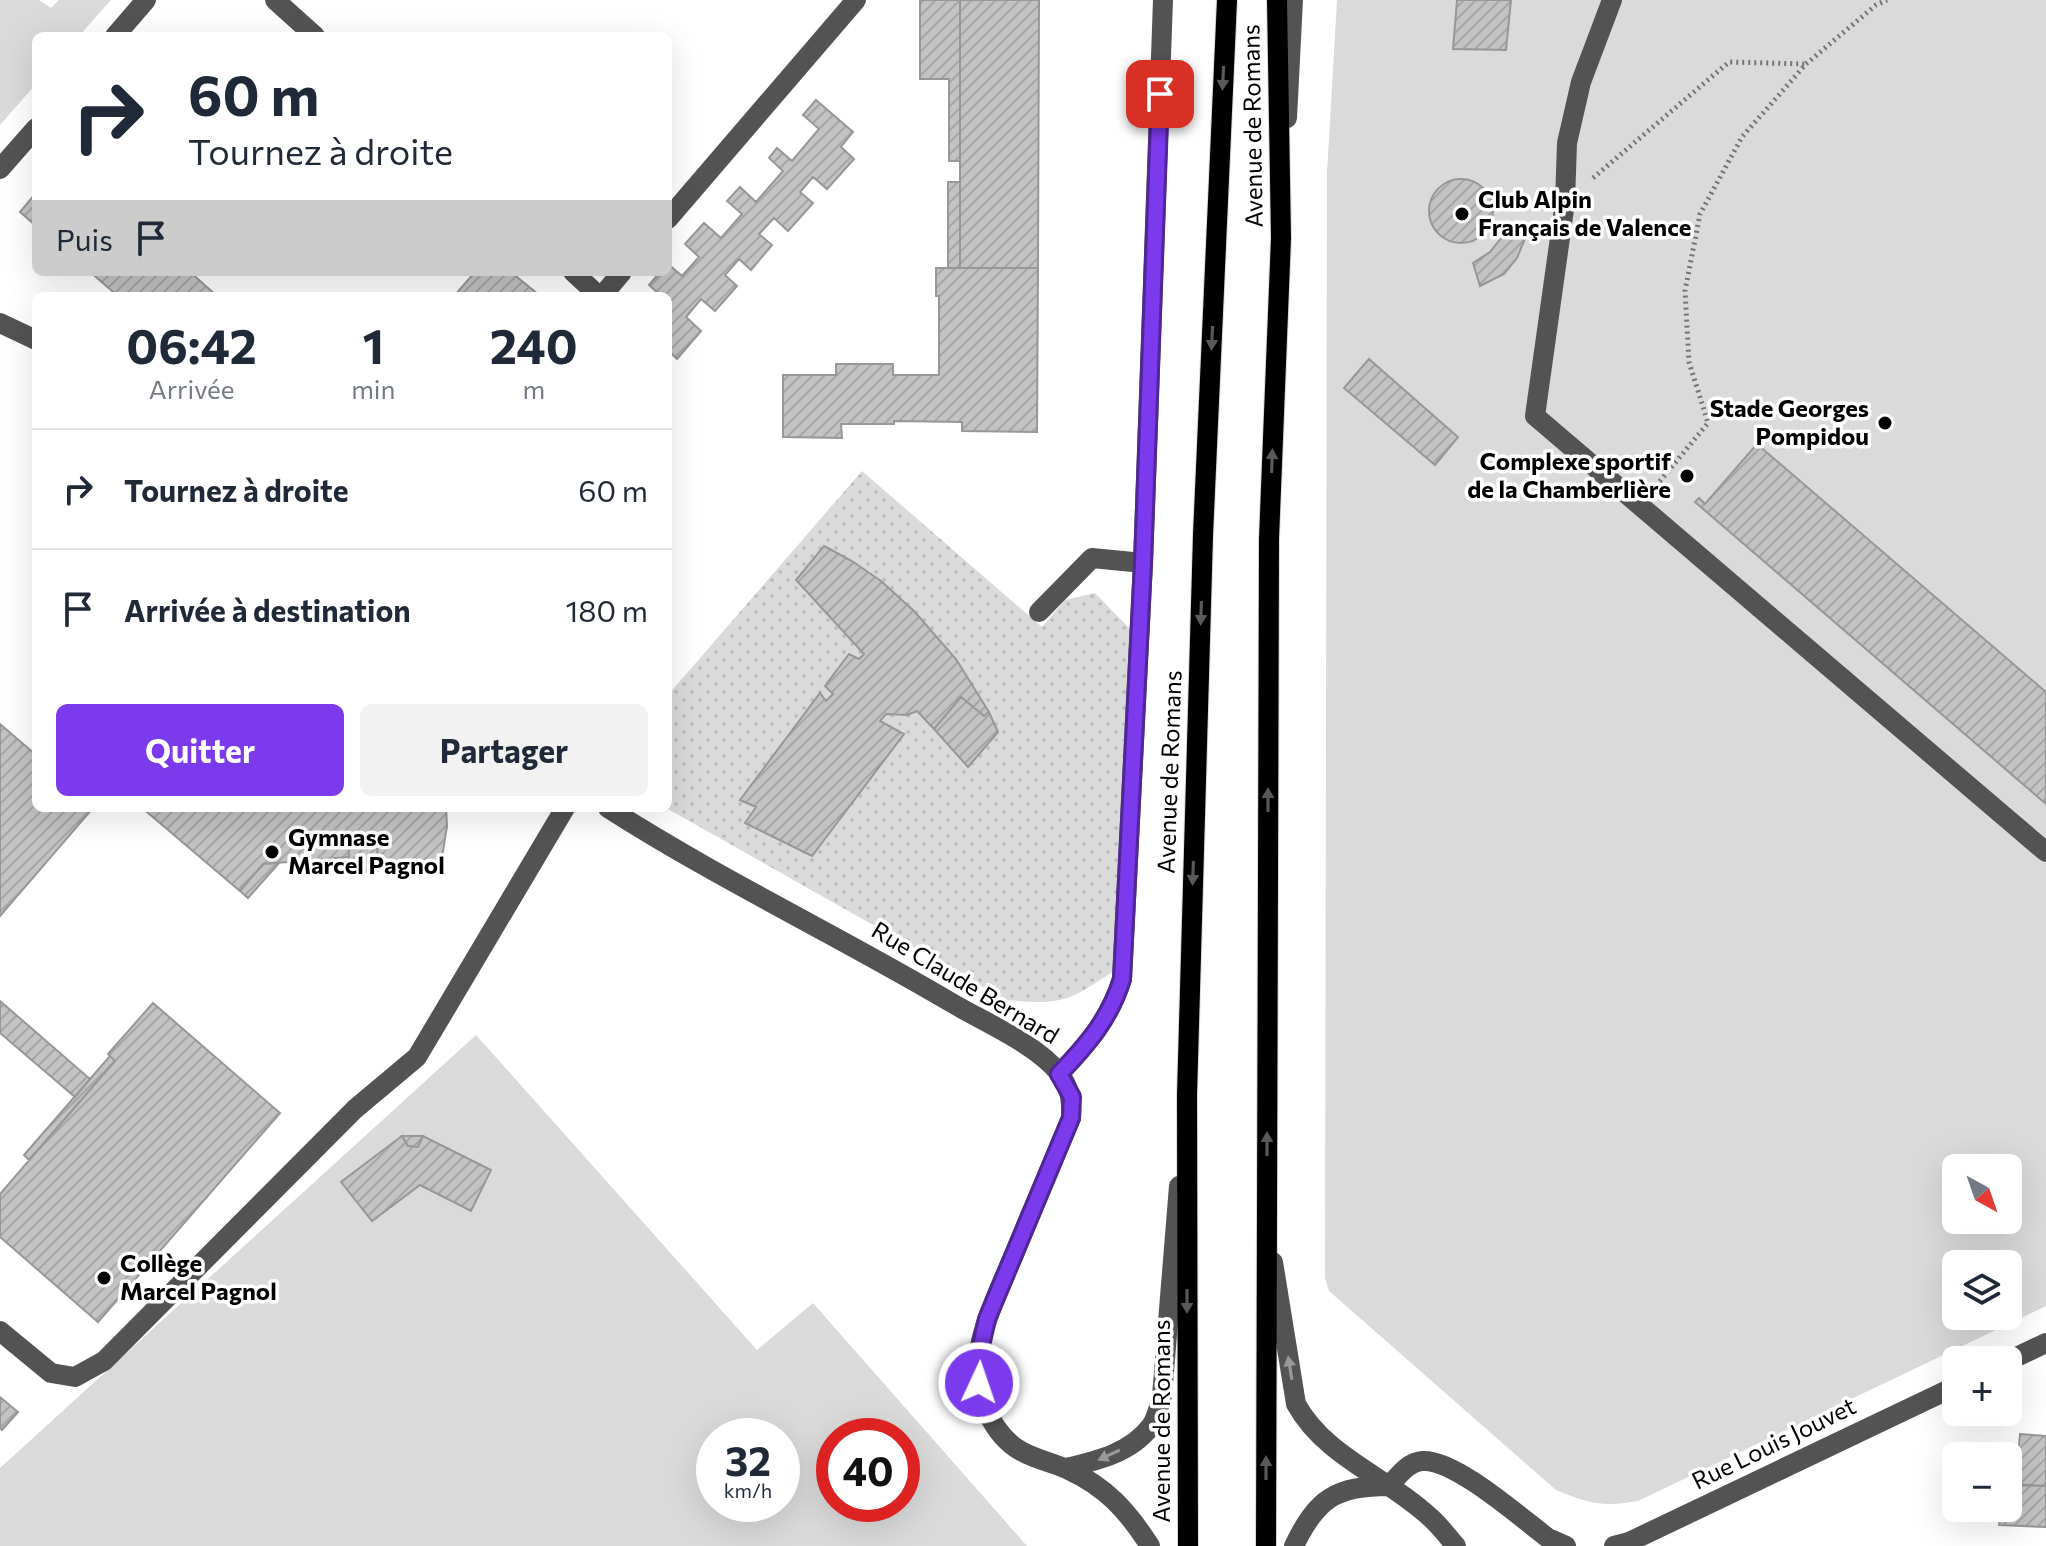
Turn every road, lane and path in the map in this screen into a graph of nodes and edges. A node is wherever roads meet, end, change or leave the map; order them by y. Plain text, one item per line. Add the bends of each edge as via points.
1 (146, 0) edge
2 (275, 0) edge
3 (856, 0) edge
4 (1163, 0) edge
5 (1227, 0) edge
6 (1277, 0) edge
7 (1293, 0) edge
8 (1612, 0) edge
9 (1887, 0) edge
10 (118, 32) edge
11 (311, 32) edge
12 (1806, 64) junction
13 (32, 133) edge
14 (0, 169) edge
15 (1565, 202) junction
16 (672, 214) edge
17 (1281, 238) junction
18 (578, 276) edge
19 (618, 276) edge
20 (596, 292) edge
21 (604, 292) edge
22 (0, 323) edge
23 (32, 338) edge
24 (1640, 506) junction
25 (1143, 563) junction
26 (1039, 612) dead end
27 (563, 812) edge
28 (614, 812) edge
29 (2046, 852) edge
30 (1059, 1074) junction
31 (1187, 1095) junction
32 (1266, 1222) junction
33 (0, 1331) edge
34 (2046, 1343) edge
35 (2022, 1354) edge
36 (1942, 1393) edge
37 (1066, 1468) junction
38 (1389, 1486) junction
39 (1150, 1546) edge
40 (1188, 1546) edge
41 (1266, 1546) edge
42 (1294, 1546) edge
43 (1456, 1546) edge
44 (1566, 1546) edge
45 (1614, 1546) edge

1 - 10 street
2 - 11 street
3 - 16 street
4 - 25 street
5 -> 31 main road, Avenue de Romans via 1203,535
6 - 17 main road, Avenue de Romans
7 - 17 street
8 - 15 street via 1581,82 1567,143
9 - 12 path
12 - 15 path via 1729,62
12 - 24 path via 1742,137 1700,214 1685,291 1689,362 1708,423
13 - 14 street
15 - 24 street via 1535,416
32 -> 17 main road, Avenue de Romans via 1269,539
18 - 20 street
19 - 21 street
22 - 23 street
24 - 29 street
25 - 26 street via 1092,558
25 - 30 street via 1122,979 1100,1029
27 - 33 street via 417,1057 355,1109 104,1361 75,1377 51,1373
28 - 30 street, Rue Claude Bernard via 1030,1049
30 - 37 street, Rue Claude Bernard via 1072,1097 1071,1118 987,1319 978,1359 984,1405 995,1428 1032,1458
31 -> 37 street via 1162,1396 1152,1425 1129,1445 1104,1459
31 -> 40 main road, Avenue de Romans
38 -> 32 street via 1316,1431 1296,1404
41 -> 32 main road, Avenue de Romans
34 - 35 street
36 - 45 street, Rue Louis Jouvet
37 - 39 street, Rue Claude Bernard via 1130,1514
38 - 42 street via 1345,1489 1326,1500
38 - 43 street via 1431,1517
38 - 44 street via 1419,1461 1436,1461

